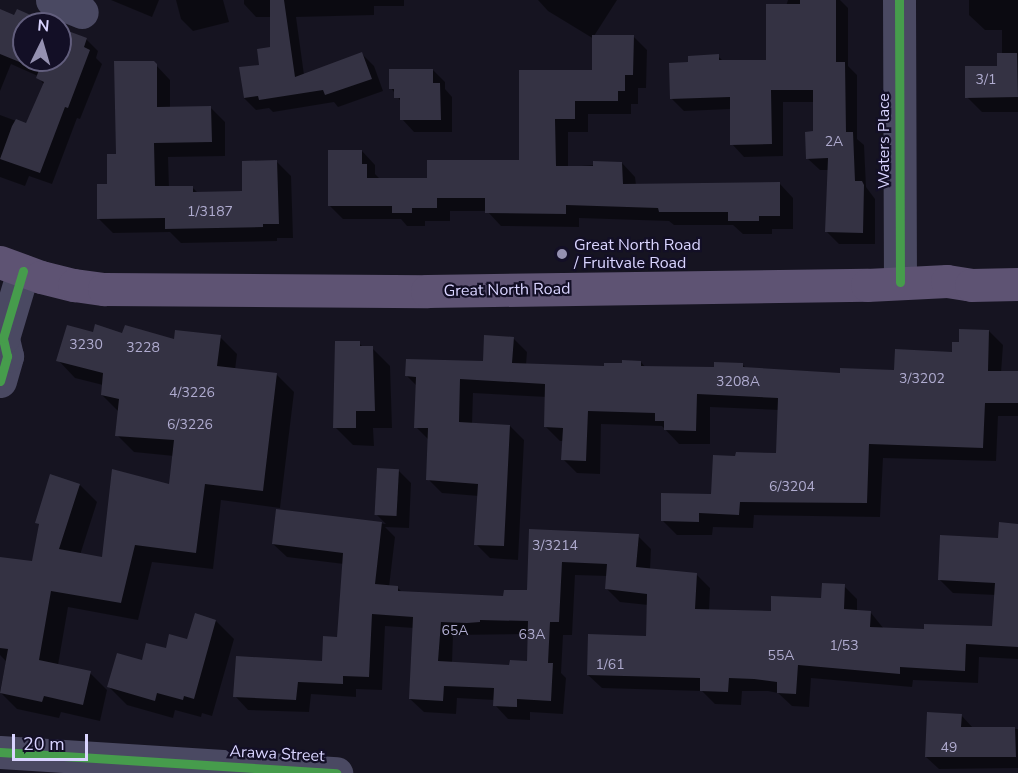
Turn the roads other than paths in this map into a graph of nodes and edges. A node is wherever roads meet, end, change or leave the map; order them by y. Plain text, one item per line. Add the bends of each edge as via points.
1 (52, 0) edge
2 (899, 0) edge
3 (82, 12) dead end
4 (22, 270) edge
5 (900, 282) junction
6 (1018, 284) edge
7 (3, 368) edge
8 (0, 752) edge
9 (336, 773) edge

1 - 3 street
2 - 5 street, Waters Place
4 - 5 main road, Great North Road via 104,289 427,291
4 - 7 street via 20,345
5 - 6 main road, Great North Road
8 - 9 street, Arawa Street

